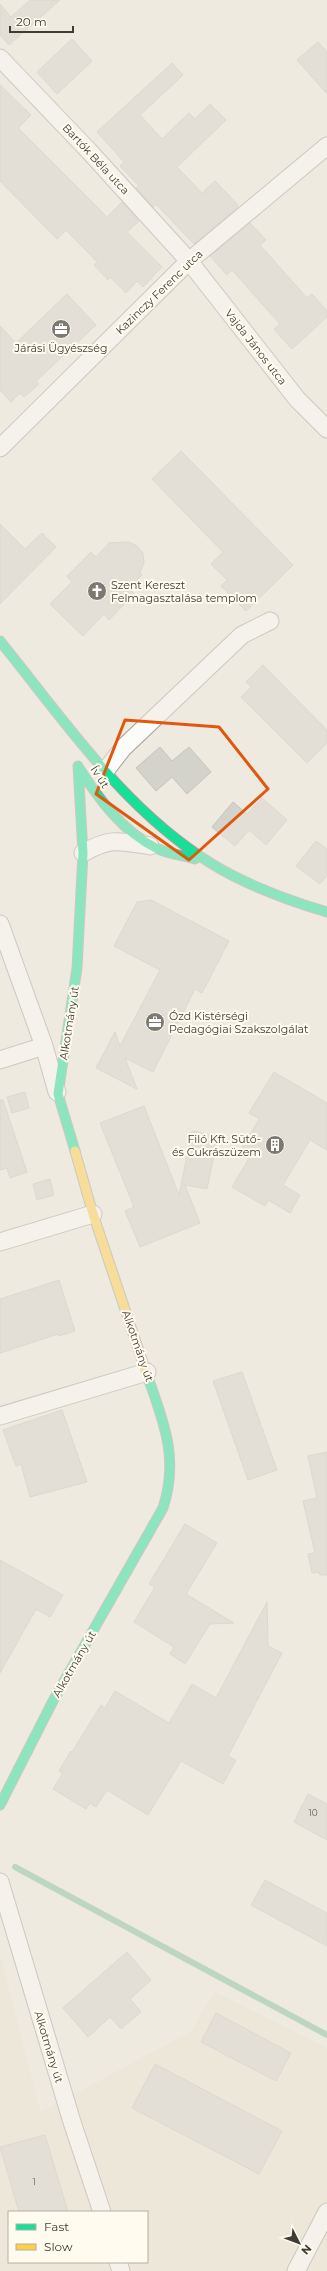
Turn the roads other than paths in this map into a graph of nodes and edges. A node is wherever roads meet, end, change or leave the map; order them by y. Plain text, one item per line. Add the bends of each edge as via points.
1 (0, 58) edge
2 (327, 146) edge
3 (189, 261) junction
4 (327, 430) edge
5 (0, 448) edge
6 (270, 621) dead end
7 (0, 641) edge
8 (10, 654) junction
9 (59, 732) dead end
10 (76, 763) joint
11 (106, 770) junction
12 (120, 786) junction
13 (92, 790) junction
14 (80, 803) junction
15 (155, 847) junction
16 (83, 853) junction
17 (213, 865) junction
18 (327, 912) edge
19 (0, 924) edge
20 (44, 1046) junction
21 (0, 1060) edge
22 (58, 1094) junction
23 (93, 1214) junction
24 (0, 1242) edge
25 (147, 1372) junction
26 (0, 1416) edge
27 (0, 1805) edge
28 (0, 1882) edge
29 (102, 2211) edge
30 (327, 2212) edge
31 (296, 2271) edge

1 - 3 street, Bartók Béla utca
2 - 3 street, Kazinczy Ferenc utca
3 - 4 street, Vajda János utca via 297,399
3 - 5 street, Kazinczy Ferenc utca
6 - 11 street via 242,635 123,748
7 - 8 street, Ív út
8 - 9 street, Ív út
8 - 11 street, Ív út
10 - 13 street, Ív út
10 - 14 street, Alkotmány út
11 - 12 street, Ív út
12 - 13 street via 96,792
12 - 17 street, Ív út via 175,837
13 - 14 street
13 - 15 street, Ív út via 117,820
14 - 16 street, Alkotmány út
15 - 16 street via 112,841 101,843
15 - 17 street, Ív út
16 - 22 street, Alkotmány út via 77,968
17 - 18 street, Ív út via 286,900
19 - 20 street
20 - 21 street
20 - 22 street
22 - 23 street, Alkotmány út
23 - 24 street
23 - 25 street, Alkotmány út
25 - 26 street
25 - 27 street, Alkotmány út via 172,1455 172,1475 167,1497 54,1699
28 - 29 street, Alkotmány út via 72,2122
30 - 31 street

